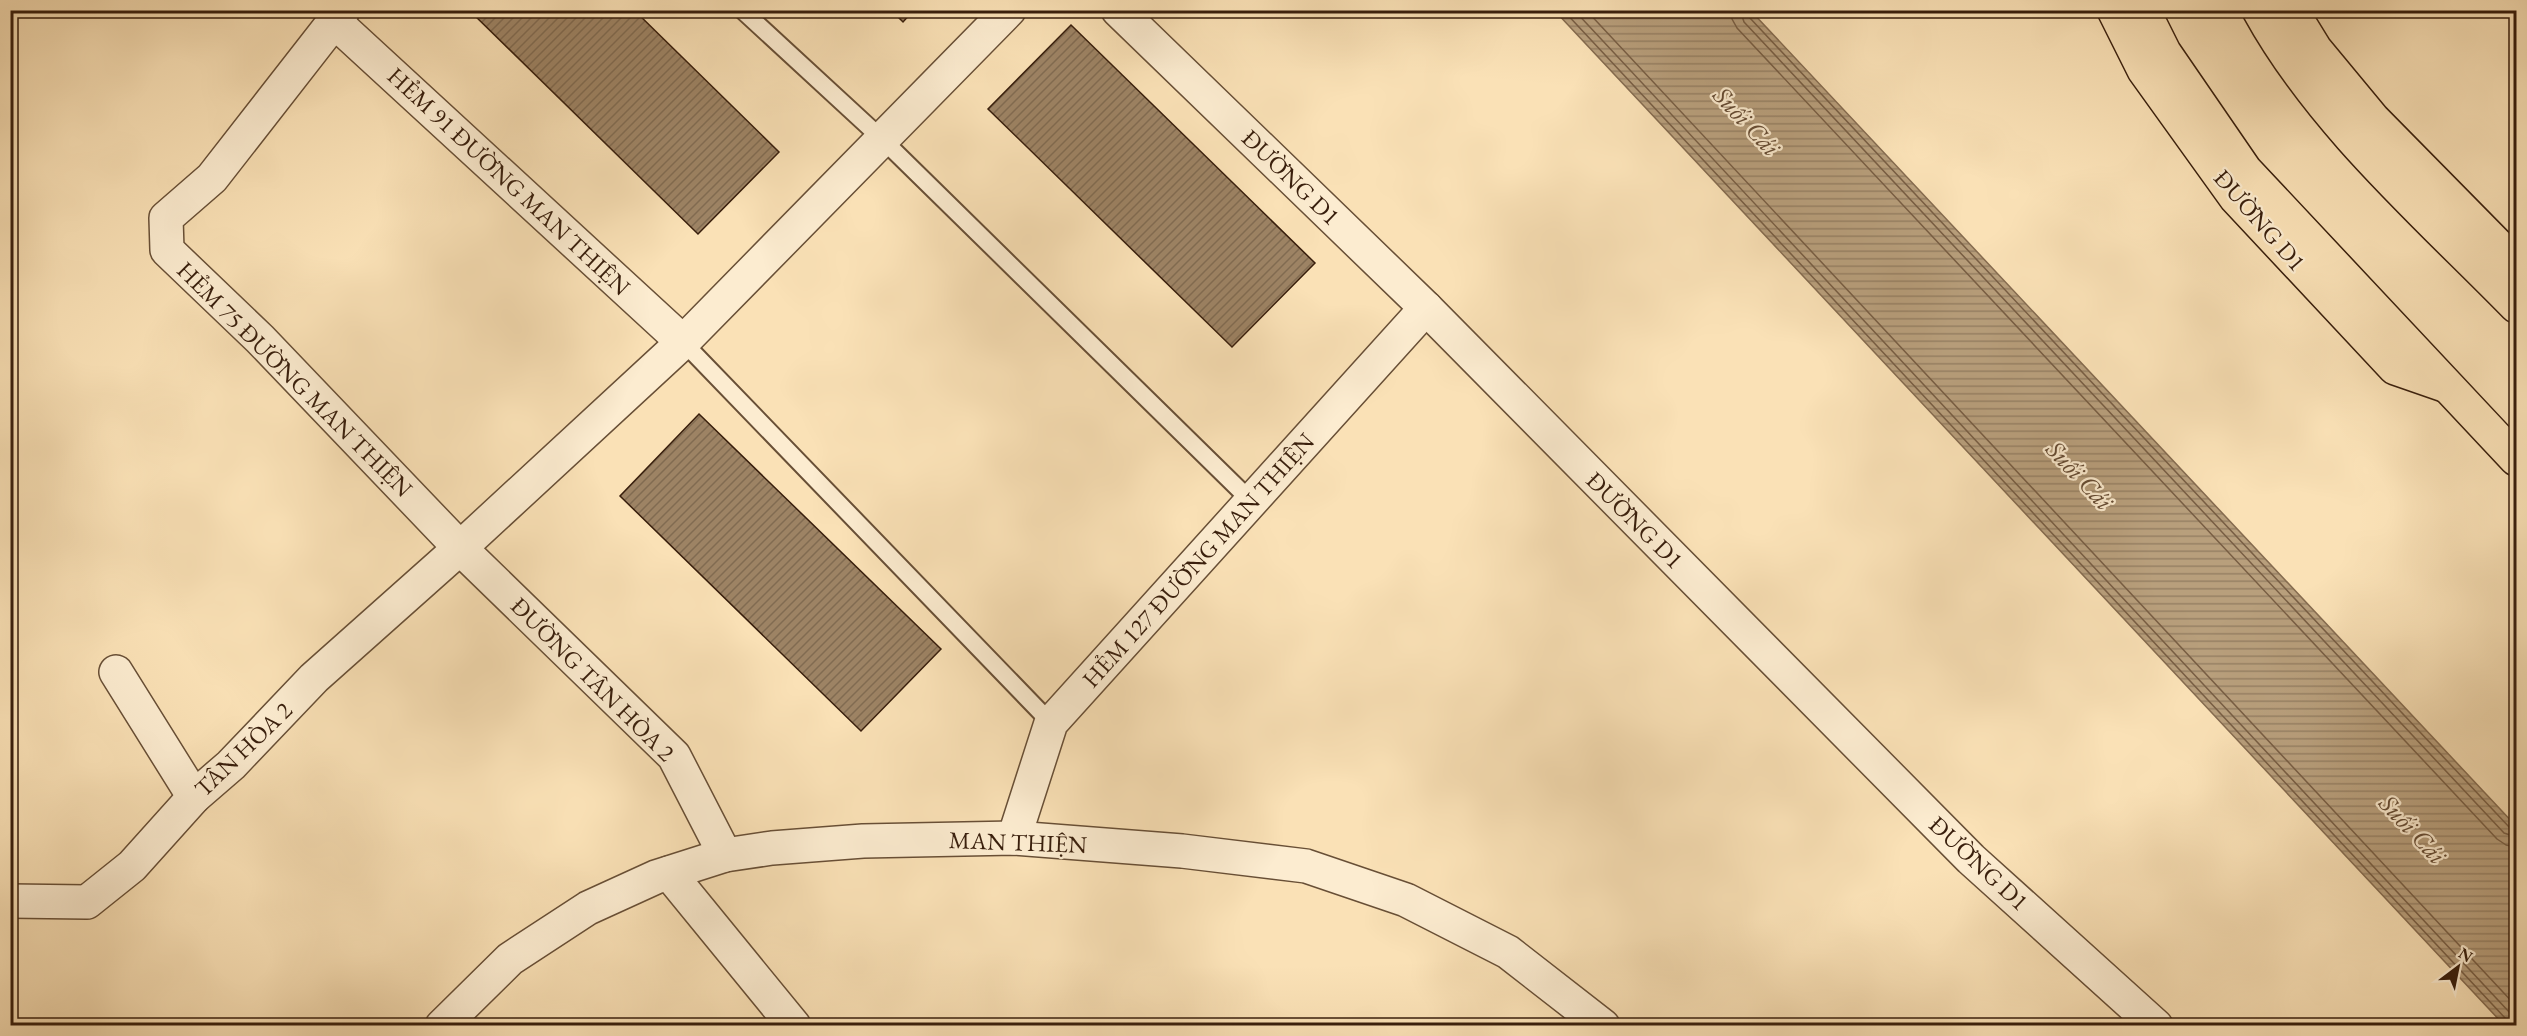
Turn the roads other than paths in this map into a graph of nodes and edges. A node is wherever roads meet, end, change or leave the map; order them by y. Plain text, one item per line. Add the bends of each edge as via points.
1 (742, 10) edge
2 (1009, 10) edge
3 (1118, 10) edge
4 (2114, 10) edge
5 (2143, 10) edge
6 (2259, 10) edge
7 (2291, 10) edge
8 (339, 16) edge
9 (882, 139) junction
10 (2517, 294) edge
11 (2517, 306) edge
12 (1426, 308) junction
13 (684, 342) junction
14 (2449, 387) junction
15 (2517, 459) edge
16 (1251, 501) junction
17 (460, 548) junction
18 (116, 672) dead end
19 (1051, 723) junction
20 (194, 796) junction
21 (1014, 838) junction
22 (725, 855) junction
23 (669, 873) junction
24 (10, 901) edge
25 (442, 1026) edge
26 (794, 1026) edge
27 (1603, 1026) edge
28 (2156, 1026) edge

1 - 9 lane
2 - 9 street, TÂN HÒA 2
3 - 12 street, ĐƯỜNG D1
4 - 14 main road, ĐƯỜNG D1 via 2144,70 2236,198 2395,368
5 - 14 main road, ĐƯỜNG D1 via 2164,52 2245,170
6 - 11 main road via 2272,35 2323,105
7 - 10 main road via 2315,49 2373,119 2509,257
8 - 13 street, HẺM 91 ĐƯỜNG MAN THIỆN
8 - 17 street, HẺM 75 ĐƯỜNG MAN THIỆN via 212,178 166,218 168,250 260,339
9 - 13 street, TÂN HÒA 2
9 - 16 lane
12 - 16 street, HẺM 127 ĐƯỜNG MAN THIỆN
12 - 28 street, ĐƯỜNG D1 via 1971,859
13 - 17 street, TÂN HÒA 2
13 - 19 lane
14 - 15 main road, ĐƯỜNG D1
16 - 19 street, HẺM 127 ĐƯỜNG MAN THIỆN
17 - 20 street, TÂN HÒA 2 via 314,678 231,765
17 - 22 street, ĐƯỜNG TÂN HÒA 2 via 674,756
18 - 20 street
19 - 21 street, HẺM 127 ĐƯỜNG MAN THIỆN
20 - 24 street, TÂN HÒA 2 via 132,866 87,902
21 - 22 street, MAN THIỆN via 863,841
21 - 27 street, MAN THIỆN via 1182,851 1306,866 1406,900 1508,952
22 - 23 street, MAN THIỆN
23 - 25 street, MAN THIỆN via 588,908 510,959
23 - 26 street

